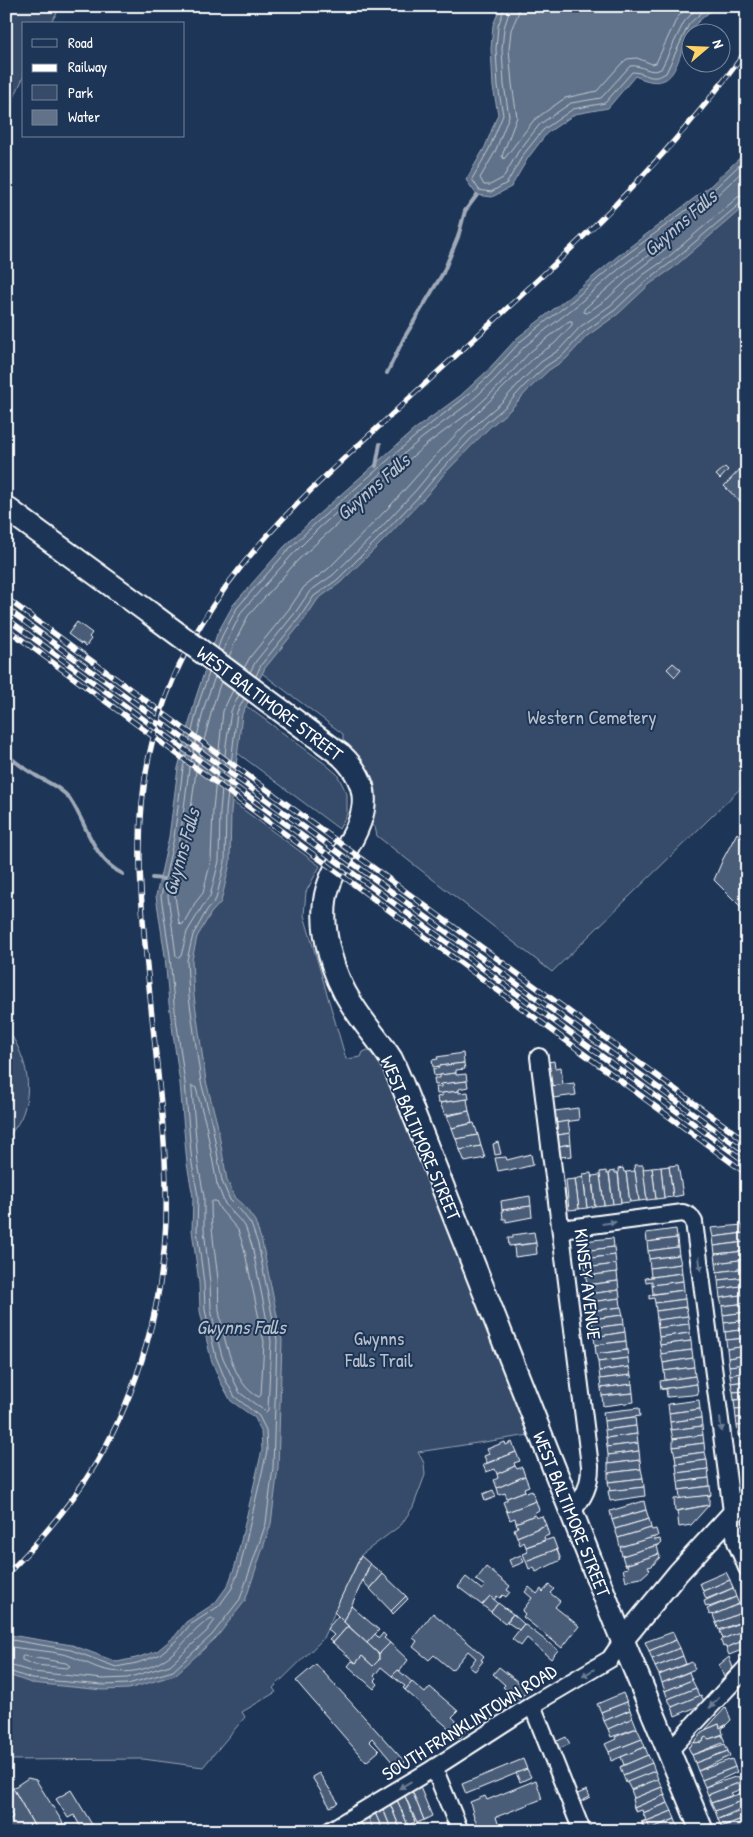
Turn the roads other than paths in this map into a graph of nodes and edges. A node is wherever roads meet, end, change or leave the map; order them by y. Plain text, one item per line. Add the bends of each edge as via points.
1 (6, 508) edge
2 (539, 1056) dead end
3 (561, 1229) junction
4 (747, 1498) edge
5 (572, 1512) junction
6 (733, 1513) junction
7 (747, 1568) edge
8 (623, 1640) junction
9 (747, 1667) edge
10 (532, 1705) junction
11 (669, 1752) junction
12 (434, 1768) junction
13 (337, 1829) edge
14 (460, 1831) edge
15 (582, 1831) edge
16 (702, 1831) edge

1 - 5 main road, WEST BALTIMORE STREET, bridge via 341,755 358,777 364,806 360,823 332,878 325,900 324,919 332,959 350,1003 392,1061
2 - 3 street, KINSEY AVENUE
3 - 5 street, KINSEY AVENUE via 590,1466 587,1490
3 -> 6 street via 683,1213 694,1222
4 - 6 street
5 - 8 main road, WEST BALTIMORE STREET
6 - 7 street via 736,1542
6 - 8 street
8 -> 10 street, SOUTH FRANKLINTOWN ROAD via 610,1659
8 - 11 main road, WEST BALTIMORE STREET
9 -> 11 street
10 - 12 street, SOUTH FRANKLINTOWN ROAD
10 - 15 street
11 - 16 main road, WEST BALTIMORE STREET
12 -> 13 street, SOUTH FRANKLINTOWN ROAD
12 - 14 street

